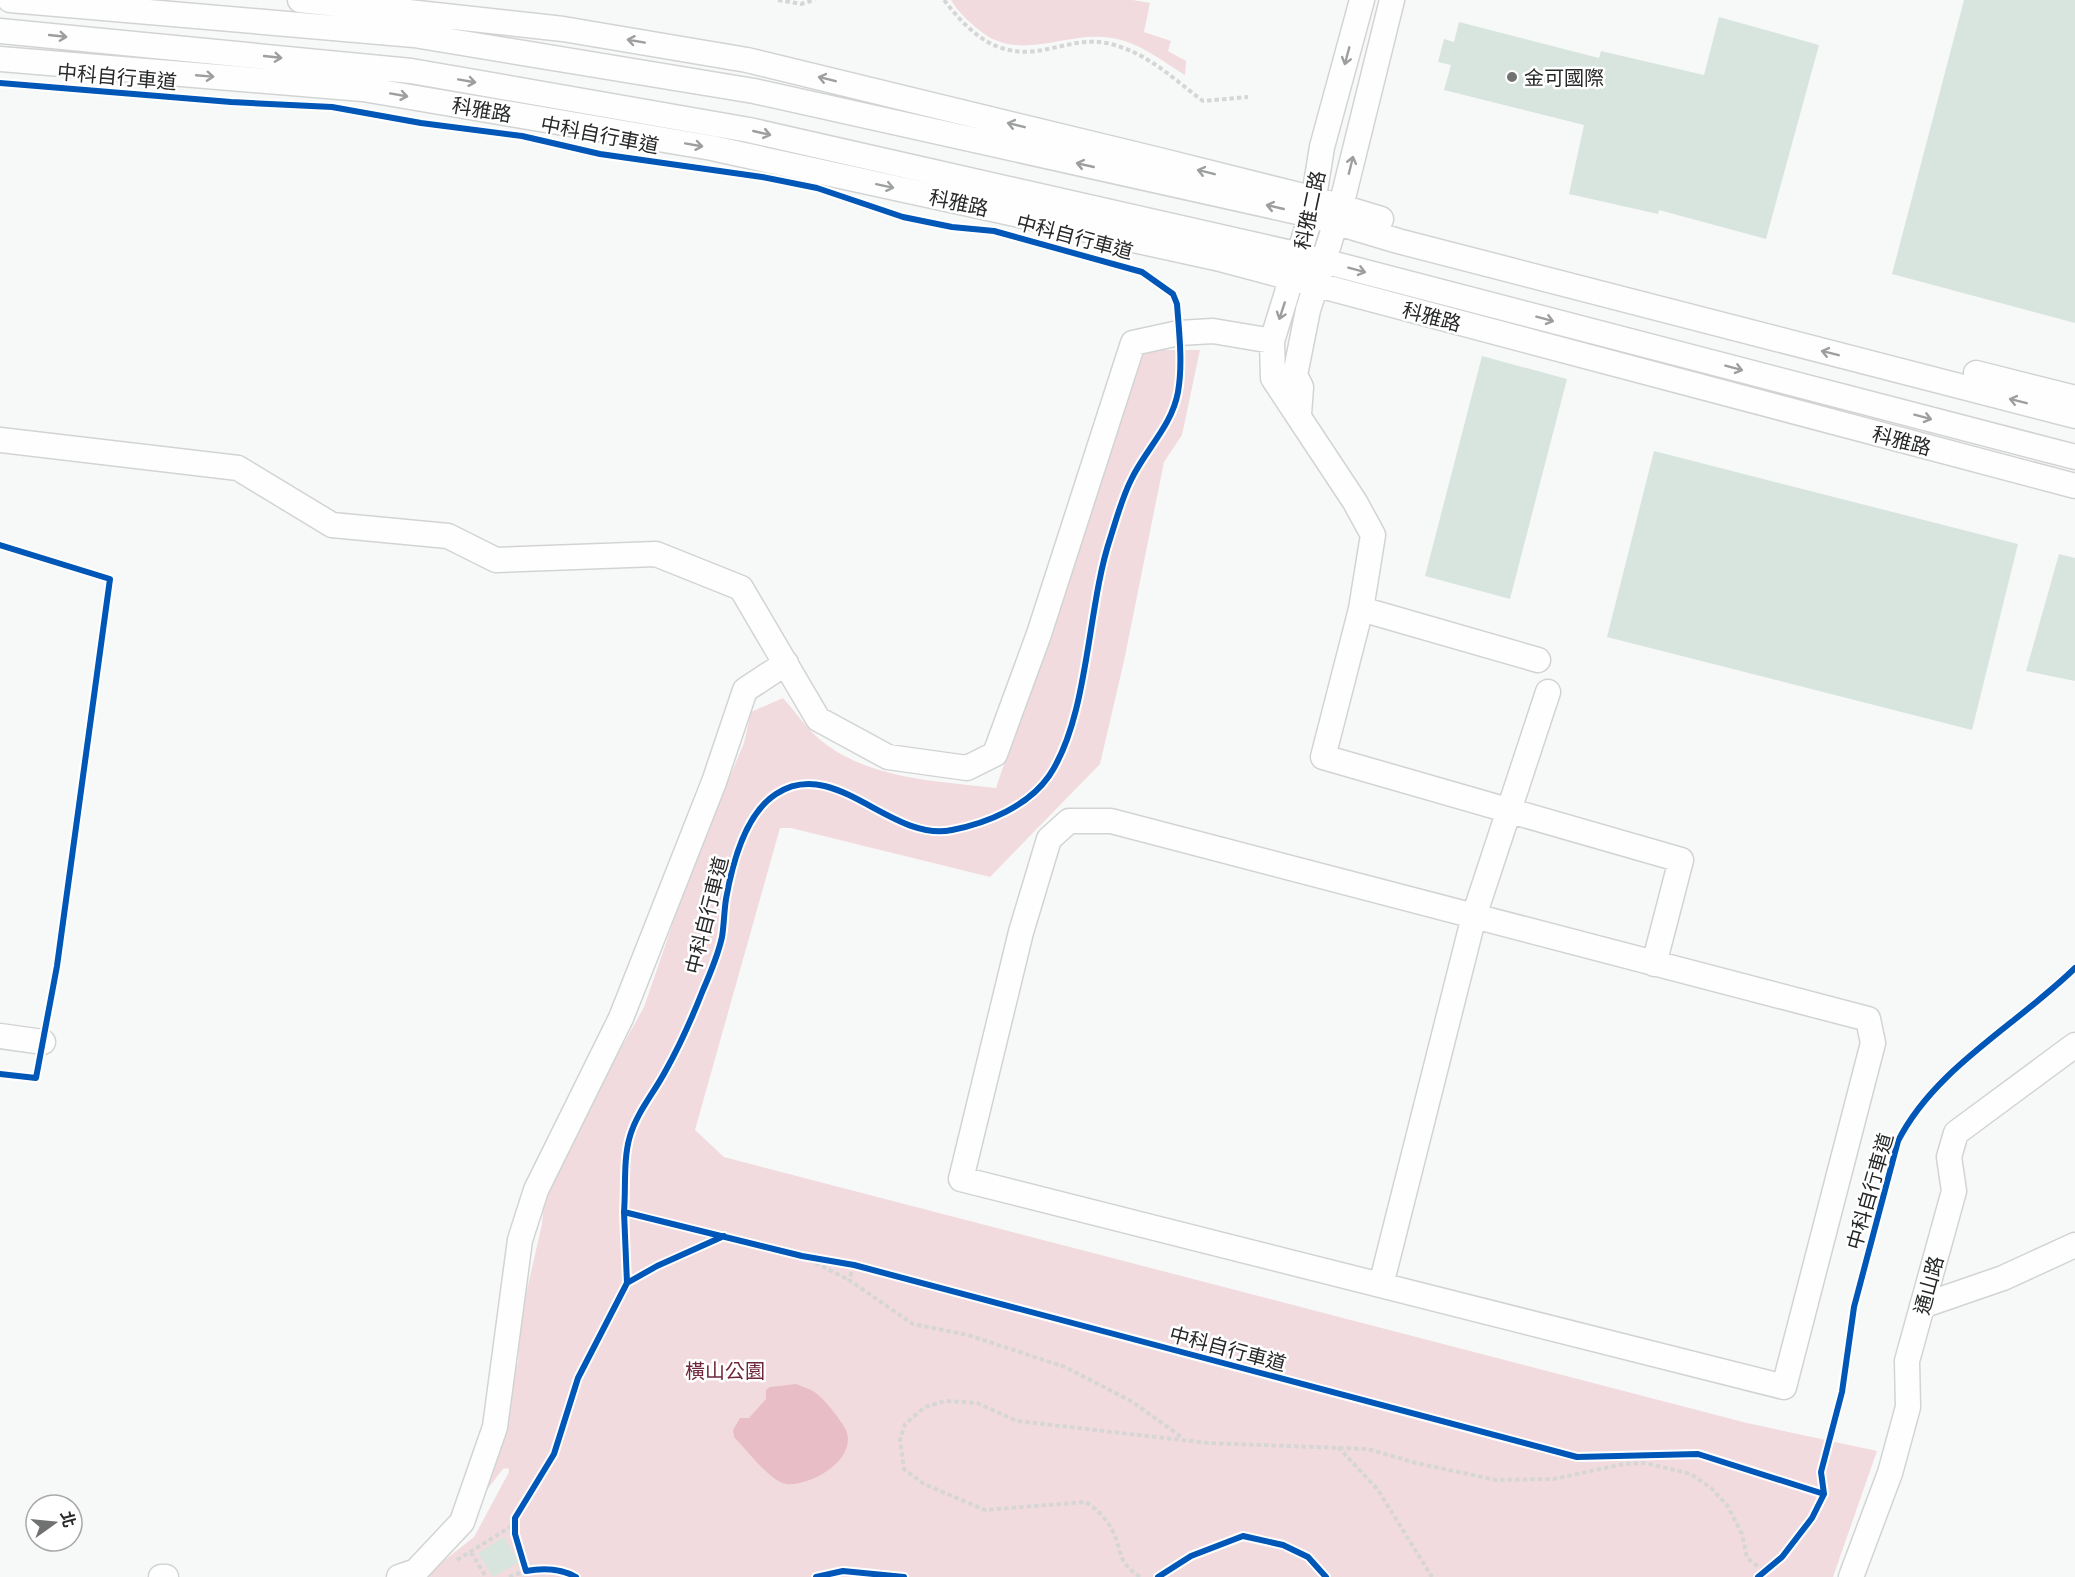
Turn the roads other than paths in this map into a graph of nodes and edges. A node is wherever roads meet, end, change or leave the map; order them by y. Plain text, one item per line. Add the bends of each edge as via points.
1 (10, 0) edge
2 (300, 0) edge
3 (1362, 0) edge
4 (1392, 0) edge
5 (0, 30) edge
6 (0, 59) edge
7 (1313, 207) junction
8 (1338, 214) junction
9 (1300, 255) junction
10 (1324, 262) junction
11 (1292, 279) junction
12 (1316, 286) junction
13 (1272, 341) junction
14 (2075, 399) edge
15 (1299, 414) junction
16 (2075, 416) edge
17 (0, 440) edge
18 (2075, 457) edge
19 (2075, 486) edge
20 (1361, 609) junction
21 (1538, 660) dead end
22 (786, 663) junction
23 (1548, 692) dead end
24 (1509, 810) junction
25 (1474, 916) junction
26 (1654, 964) junction
27 (0, 1036) edge
28 (43, 1042) dead end
29 (2075, 1045) edge
30 (2075, 1245) edge
31 (1381, 1285) junction
32 (1922, 1306) junction
33 (161, 1577) edge
34 (166, 1577) edge
35 (399, 1577) edge
36 (1851, 1577) edge

7 -> 1 street via 754,91 414,35
7 -> 2 street via 747,60 563,29
3 -> 7 street, 科雅二路 via 1322,147
8 -> 4 street, 科雅二路
5 -> 9 street, 科雅路 via 411,71 749,130
6 -> 11 street, 科雅路 via 363,89 712,148 1216,258
7 - 8 street
7 - 9 street, 科雅二路
8 - 10 street, 科雅二路
8 - 14 street via 1403,226
16 -> 8 street via 1398,241
9 - 10 street, 科雅路
9 - 11 street, 科雅二路
10 - 12 street, 科雅二路
10 -> 18 street, 科雅路
11 - 12 street, 科雅路
11 -> 13 street, 科雅二路
12 - 15 street, 科雅二路 via 1295,375 1301,387
12 - 19 street, 科雅路
13 - 15 street, 科雅二路 via 1273,378
13 - 22 street via 1213,331 1179,333 1133,343 1039,634 995,754 967,768 888,757 818,719
15 - 20 street, 科雅二路 via 1373,535
17 - 22 street via 238,468 332,525 448,536 496,560 656,554 741,588
20 - 21 street
20 - 24 street, 科雅二路 via 1323,757
22 - 35 street via 745,690 714,782 621,1018 536,1190 520,1240 495,1427 462,1522 416,1571
23 - 24 street
24 - 25 street
24 - 26 street via 1681,860
25 - 26 street
25 - 31 street
25 - 31 street via 1111,821 1069,821 1049,839 1021,932 961,1179
26 - 31 street via 1868,1019 1873,1043 1784,1387
27 - 28 street
29 - 32 street, 通山路 via 1956,1133 1949,1157 1954,1191
30 - 32 street via 2003,1278
32 - 36 street, 通山路 via 1907,1361 1908,1407 1890,1473
33 - 34 street

